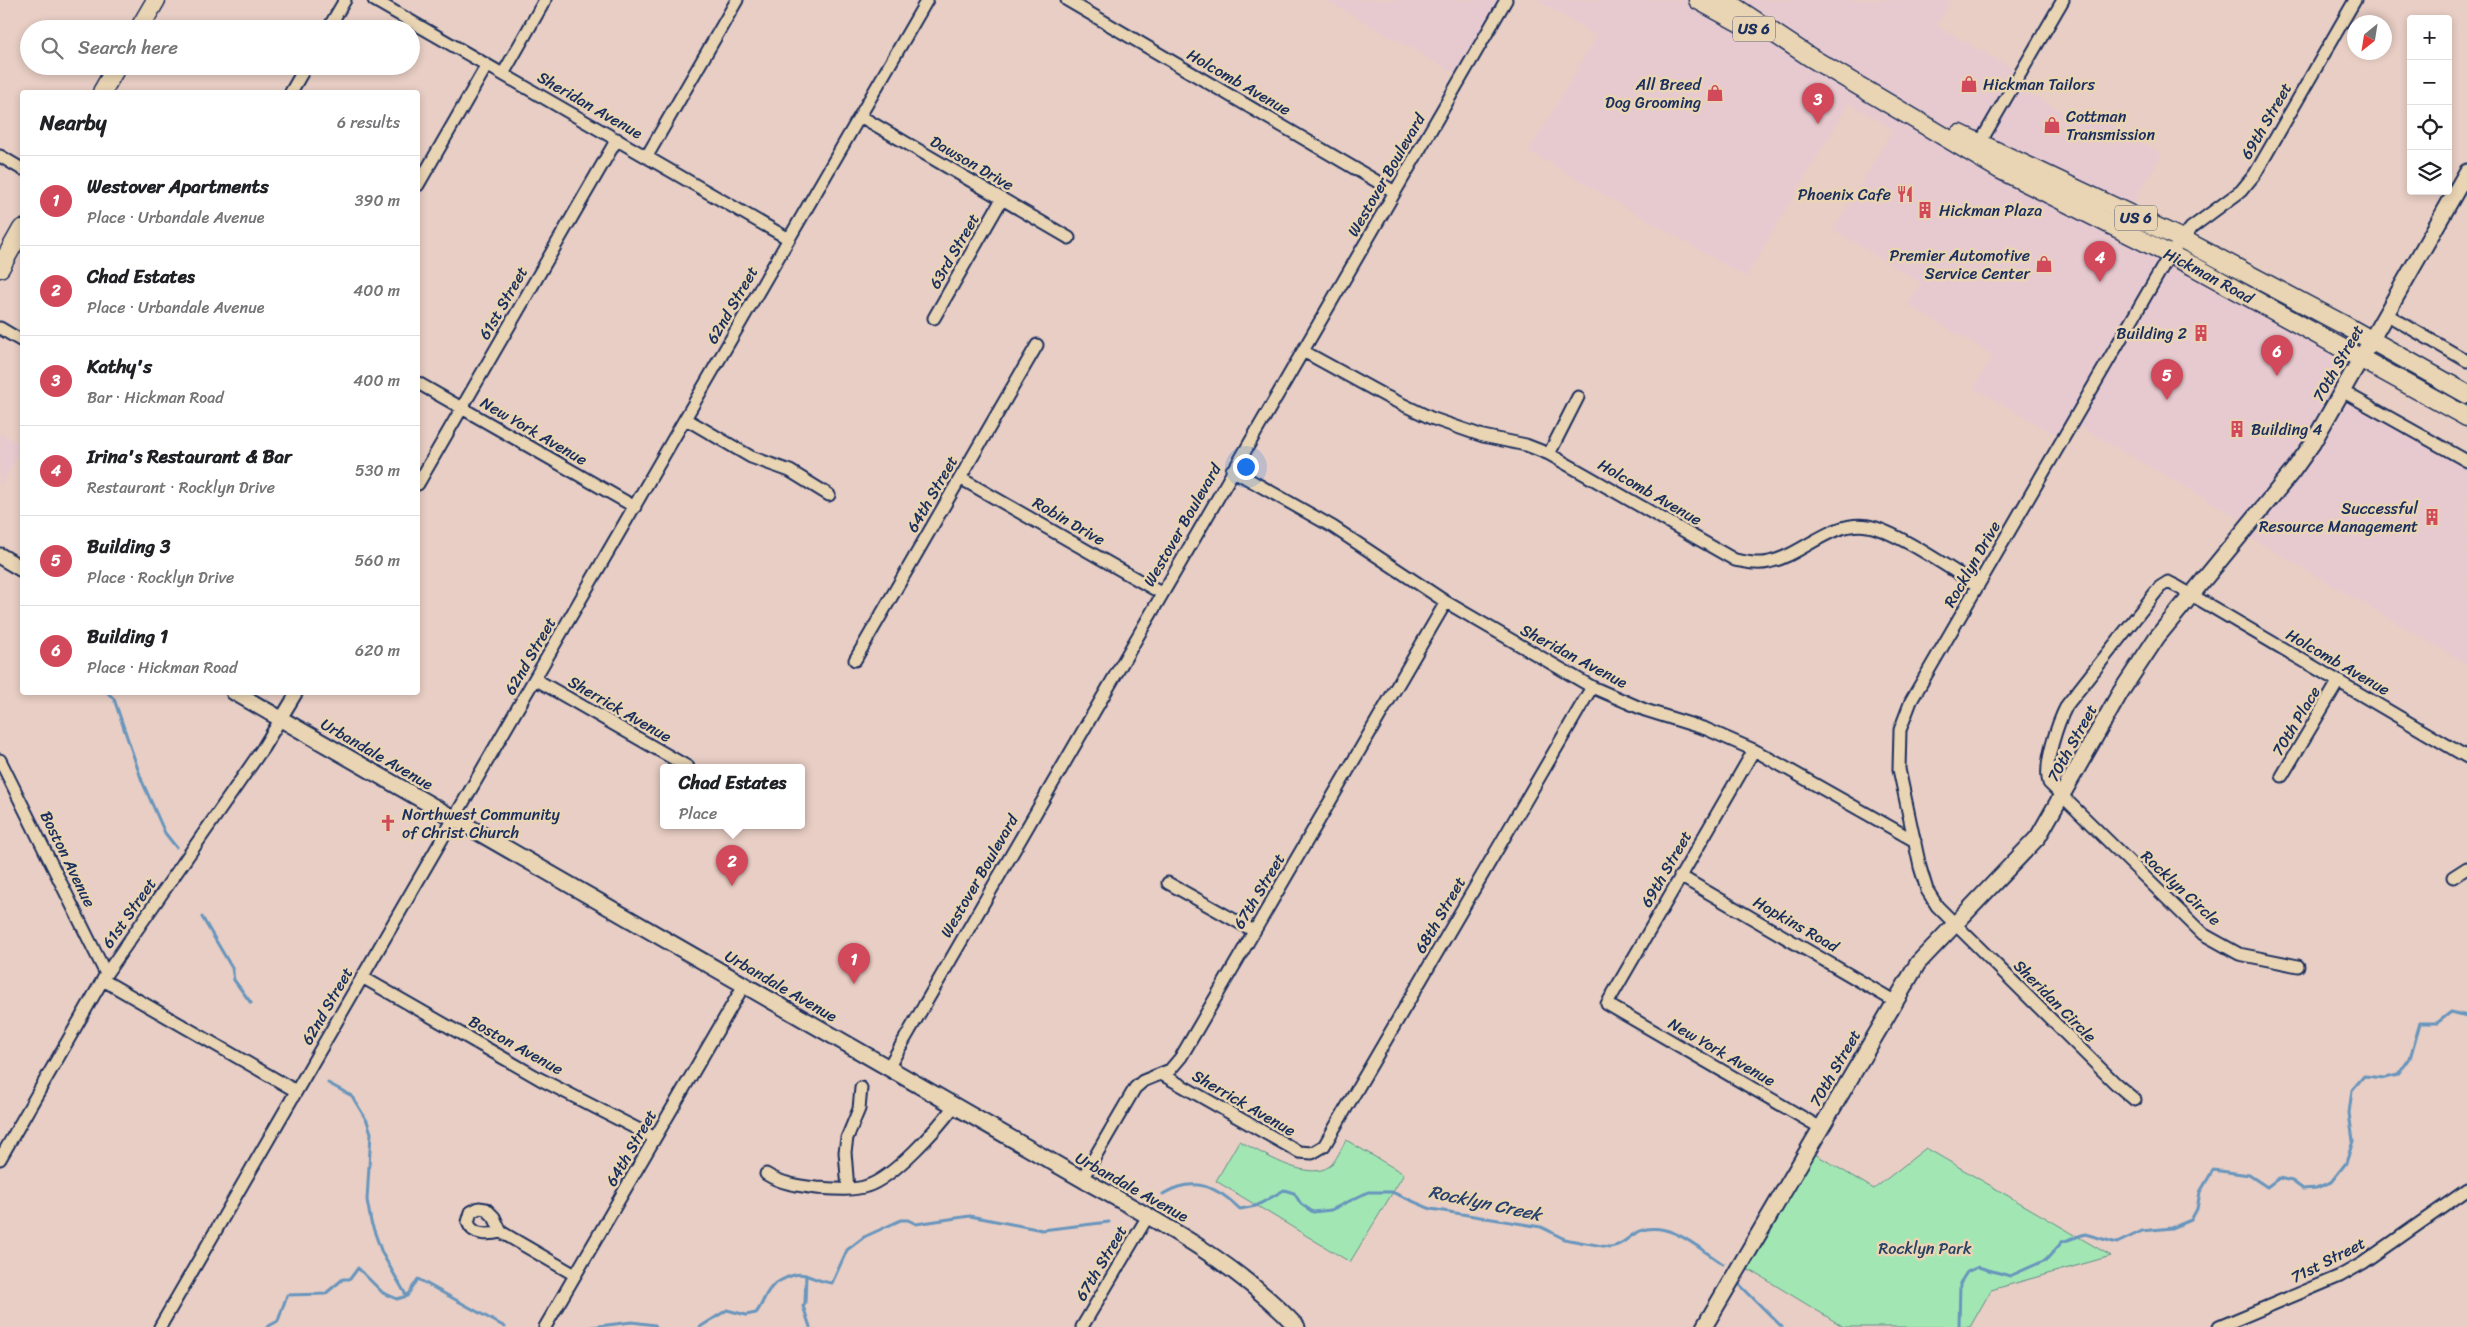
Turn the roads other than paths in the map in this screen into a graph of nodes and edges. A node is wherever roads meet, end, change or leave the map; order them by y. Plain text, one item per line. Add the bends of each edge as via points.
1 (156, 0) edge
2 (345, 0) edge
3 (374, 0) edge
4 (545, 0) edge
5 (737, 0) edge
6 (926, 0) edge
7 (1067, 0) edge
8 (1506, 0) edge
9 (1698, 0) edge
10 (1724, 0) edge
11 (2063, 0) edge
12 (2355, 0) edge
13 (144, 20) edge
14 (333, 20) edge
15 (409, 20) edge
16 (420, 26) edge
17 (1810, 57) junction
18 (487, 65) junction
19 (502, 74) junction
20 (112, 75) edge
21 (300, 75) edge
22 (103, 90) edge
23 (291, 90) edge
24 (860, 116) junction
25 (617, 138) junction
26 (1977, 148) junction
27 (0, 156) edge
28 (647, 156) junction
29 (20, 168) edge
30 (2467, 172) edge
31 (420, 182) edge
32 (1395, 192) junction
33 (1002, 199) junction
34 (20, 233) edge
35 (1069, 238) dead end
36 (789, 239) junction
37 (2182, 239) junction
38 (2170, 254) junction
39 (0, 268) edge
40 (2386, 314) junction
41 (934, 318) dead end
42 (0, 328) edge
43 (20, 340) edge
44 (2371, 340) junction
45 (1037, 344) dead end
46 (1303, 350) junction
47 (2361, 357) junction
48 (2467, 361) edge
49 (420, 384) edge
50 (2342, 391) junction
51 (2467, 394) edge
52 (1578, 397) dead end
53 (461, 408) junction
54 (2467, 417) edge
55 (686, 419) junction
56 (1549, 454) junction
57 (2467, 461) edge
58 (1232, 470) junction
59 (960, 478) junction
60 (420, 480) edge
61 (829, 494) dead end
62 (635, 508) junction
63 (0, 556) edge
64 (20, 568) edge
65 (1978, 586) junction
66 (1161, 593) junction
67 (2192, 596) junction
68 (1446, 602) junction
69 (855, 660) dead end
70 (535, 679) junction
71 (2338, 682) junction
72 (1592, 687) junction
73 (239, 695) edge
74 (295, 695) edge
75 (281, 720) junction
76 (1754, 750) junction
77 (2467, 757) edge
78 (0, 760) edge
79 (683, 764) edge
80 (2282, 776) dead end
81 (2062, 796) junction
82 (455, 819) junction
83 (1914, 841) junction
84 (2467, 868) edge
85 (1680, 876) junction
86 (2453, 877) dead end
87 (1168, 883) dead end
88 (1954, 924) junction
89 (1254, 931) junction
90 (2298, 966) dead end
91 (104, 977) junction
92 (362, 977) junction
93 (744, 985) junction
94 (1894, 1001) junction
95 (1607, 1004) joint
96 (888, 1068) junction
97 (1163, 1074) junction
98 (861, 1088) dead end
99 (296, 1091) junction
100 (2135, 1100) dead end
101 (954, 1106) junction
102 (1821, 1128) junction
103 (655, 1138) junction
104 (1312, 1153) joint
105 (0, 1159) edge
106 (766, 1174) dead end
107 (1082, 1179) junction
108 (848, 1188) junction
109 (2467, 1190) edge
110 (1148, 1216) junction
111 (501, 1232) dead end
112 (576, 1275) junction
113 (160, 1327) edge
114 (545, 1327) edge
115 (1082, 1327) edge
116 (1297, 1327) edge
117 (1704, 1327) edge
118 (2219, 1327) edge

1 - 13 main road
2 - 14 street
3 - 15 street, Sheridan Avenue
4 - 19 street
5 - 28 street
6 - 24 street, 62nd Street
7 - 32 street, Holcomb Avenue
8 - 32 street, Westover Boulevard
9 - 17 main road, Hickman Road / US 6
10 - 17 main road, Hickman Road / US 6
11 - 26 street
12 - 37 street, 69th Street via 2254,174 2241,190 2191,228
16 - 18 street, Sheridan Avenue
17 - 26 main road, Hickman Road / US 6
18 - 19 street, Sheridan Avenue
18 - 31 street
19 - 25 street, Sheridan Avenue
20 - 22 main road
21 - 23 street
24 - 33 street, Dawson Drive
24 - 36 street, 62nd Street
25 - 28 street, Sheridan Avenue
25 - 53 street, 61st Street
26 - 37 main road, Hickman Road / US 6
26 - 38 main road, Hickman Road / US 6 via 2000,169
27 - 29 street
28 - 36 street, Sheridan Avenue
30 - 40 street, 70th Street
32 - 46 street, Westover Boulevard
33 - 35 street, Dawson Drive
33 - 41 street, 63rd Street
34 - 39 main road
36 - 55 street, 62nd Street
37 - 38 street, Rocklyn Drive
37 - 44 main road, Hickman Road / US 6
38 - 47 main road, Hickman Road / US 6
38 - 65 street, Rocklyn Drive
40 - 44 street, 70th Street
40 - 48 street
42 - 43 street
44 - 47 street, 70th Street
44 - 51 main road, Hickman Road / US 6
45 - 59 street, 64th Street
46 - 56 street, Holcomb Avenue via 1431,418
46 - 58 street, Westover Boulevard
47 - 50 street, 70th Street
47 - 54 main road, Hickman Road / US 6
49 - 53 street, New York Avenue
50 - 57 street
50 - 67 street, 70th Street via 2292,472
52 - 56 street
53 - 60 street, 61st Street
53 - 62 street, New York Avenue
55 - 61 street via 750,457 790,471
55 - 62 street, 62nd Street
56 - 65 street, Holcomb Avenue via 1735,560 1752,564 1769,562 1835,530 1866,526 1894,536
58 - 66 street, Westover Boulevard
58 - 68 street, Sheridan Avenue via 1333,527
59 - 66 street, Robin Drive
59 - 69 street, 64th Street
62 - 70 street, 62nd Street
63 - 64 street
65 - 83 street, Rocklyn Drive via 1910,701 1900,730 1899,769
66 - 96 street, Westover Boulevard
67 - 71 street, Holcomb Avenue
67 - 81 street, 70th Street via 2157,637 2120,693
67 - 81 street, Holcomb Avenue via 2168,582 2160,587 2067,705 2047,772 2049,783
68 - 72 street, Sheridan Avenue
68 - 89 street, 67th Street
70 - 79 street, Sherrick Avenue
70 - 82 street, 62nd Street
71 - 77 street, Holcomb Avenue
71 - 80 street, 70th Place
72 - 76 street, Sheridan Avenue
72 - 104 street, 68th Street via 1332,1135 1324,1146
73 - 75 street, Urbandale Avenue
74 - 75 street, 61st Street
75 - 82 street, Urbandale Avenue
75 - 91 street, 61st Street
76 - 83 street, Sheridan Avenue
76 - 85 street, 69th Street
78 - 91 street, Boston Avenue
81 - 88 street, 70th Street via 2038,837
81 - 90 street, Rocklyn Circle via 2203,934 2239,954
82 - 92 street, 62nd Street
82 - 93 street, Urbandale Avenue
83 - 88 street, Rocklyn Drive via 1927,890
84 - 86 street
85 - 94 street, Hopkins Road
85 - 95 street, 69th Street
87 - 89 street
88 - 94 street, 70th Street via 1918,963
88 - 100 street, Sheridan Circle
89 - 97 street, 67th Street via 1181,1057
91 - 99 street
91 - 105 street, 61st Street
92 - 99 street, 62nd Street
92 - 103 street, Boston Avenue via 540,1079
93 - 96 street, Urbandale Avenue
93 - 103 street, 64th Street
94 - 102 street, 70th Street
95 - 102 street, New York Avenue
96 - 101 street, Urbandale Avenue
97 - 104 street, Sherrick Avenue via 1287,1147
97 - 107 street, 67th Street via 1143,1081 1135,1088
98 - 108 street via 859,1109 845,1152
99 - 113 street, 62nd Street
101 - 107 street, Urbandale Avenue
101 - 108 street via 892,1173 867,1186
102 - 117 street, 70th Street
103 - 112 street, 64th Street
106 - 108 street via 785,1184 802,1187
107 - 110 street, Urbandale Avenue
109 - 118 street, 71st Street via 2364,1263
110 - 115 street, 67th Street
110 - 116 street, Urbandale Avenue via 1182,1234 1220,1261
111 - 112 street
112 - 114 street, 64th Street

